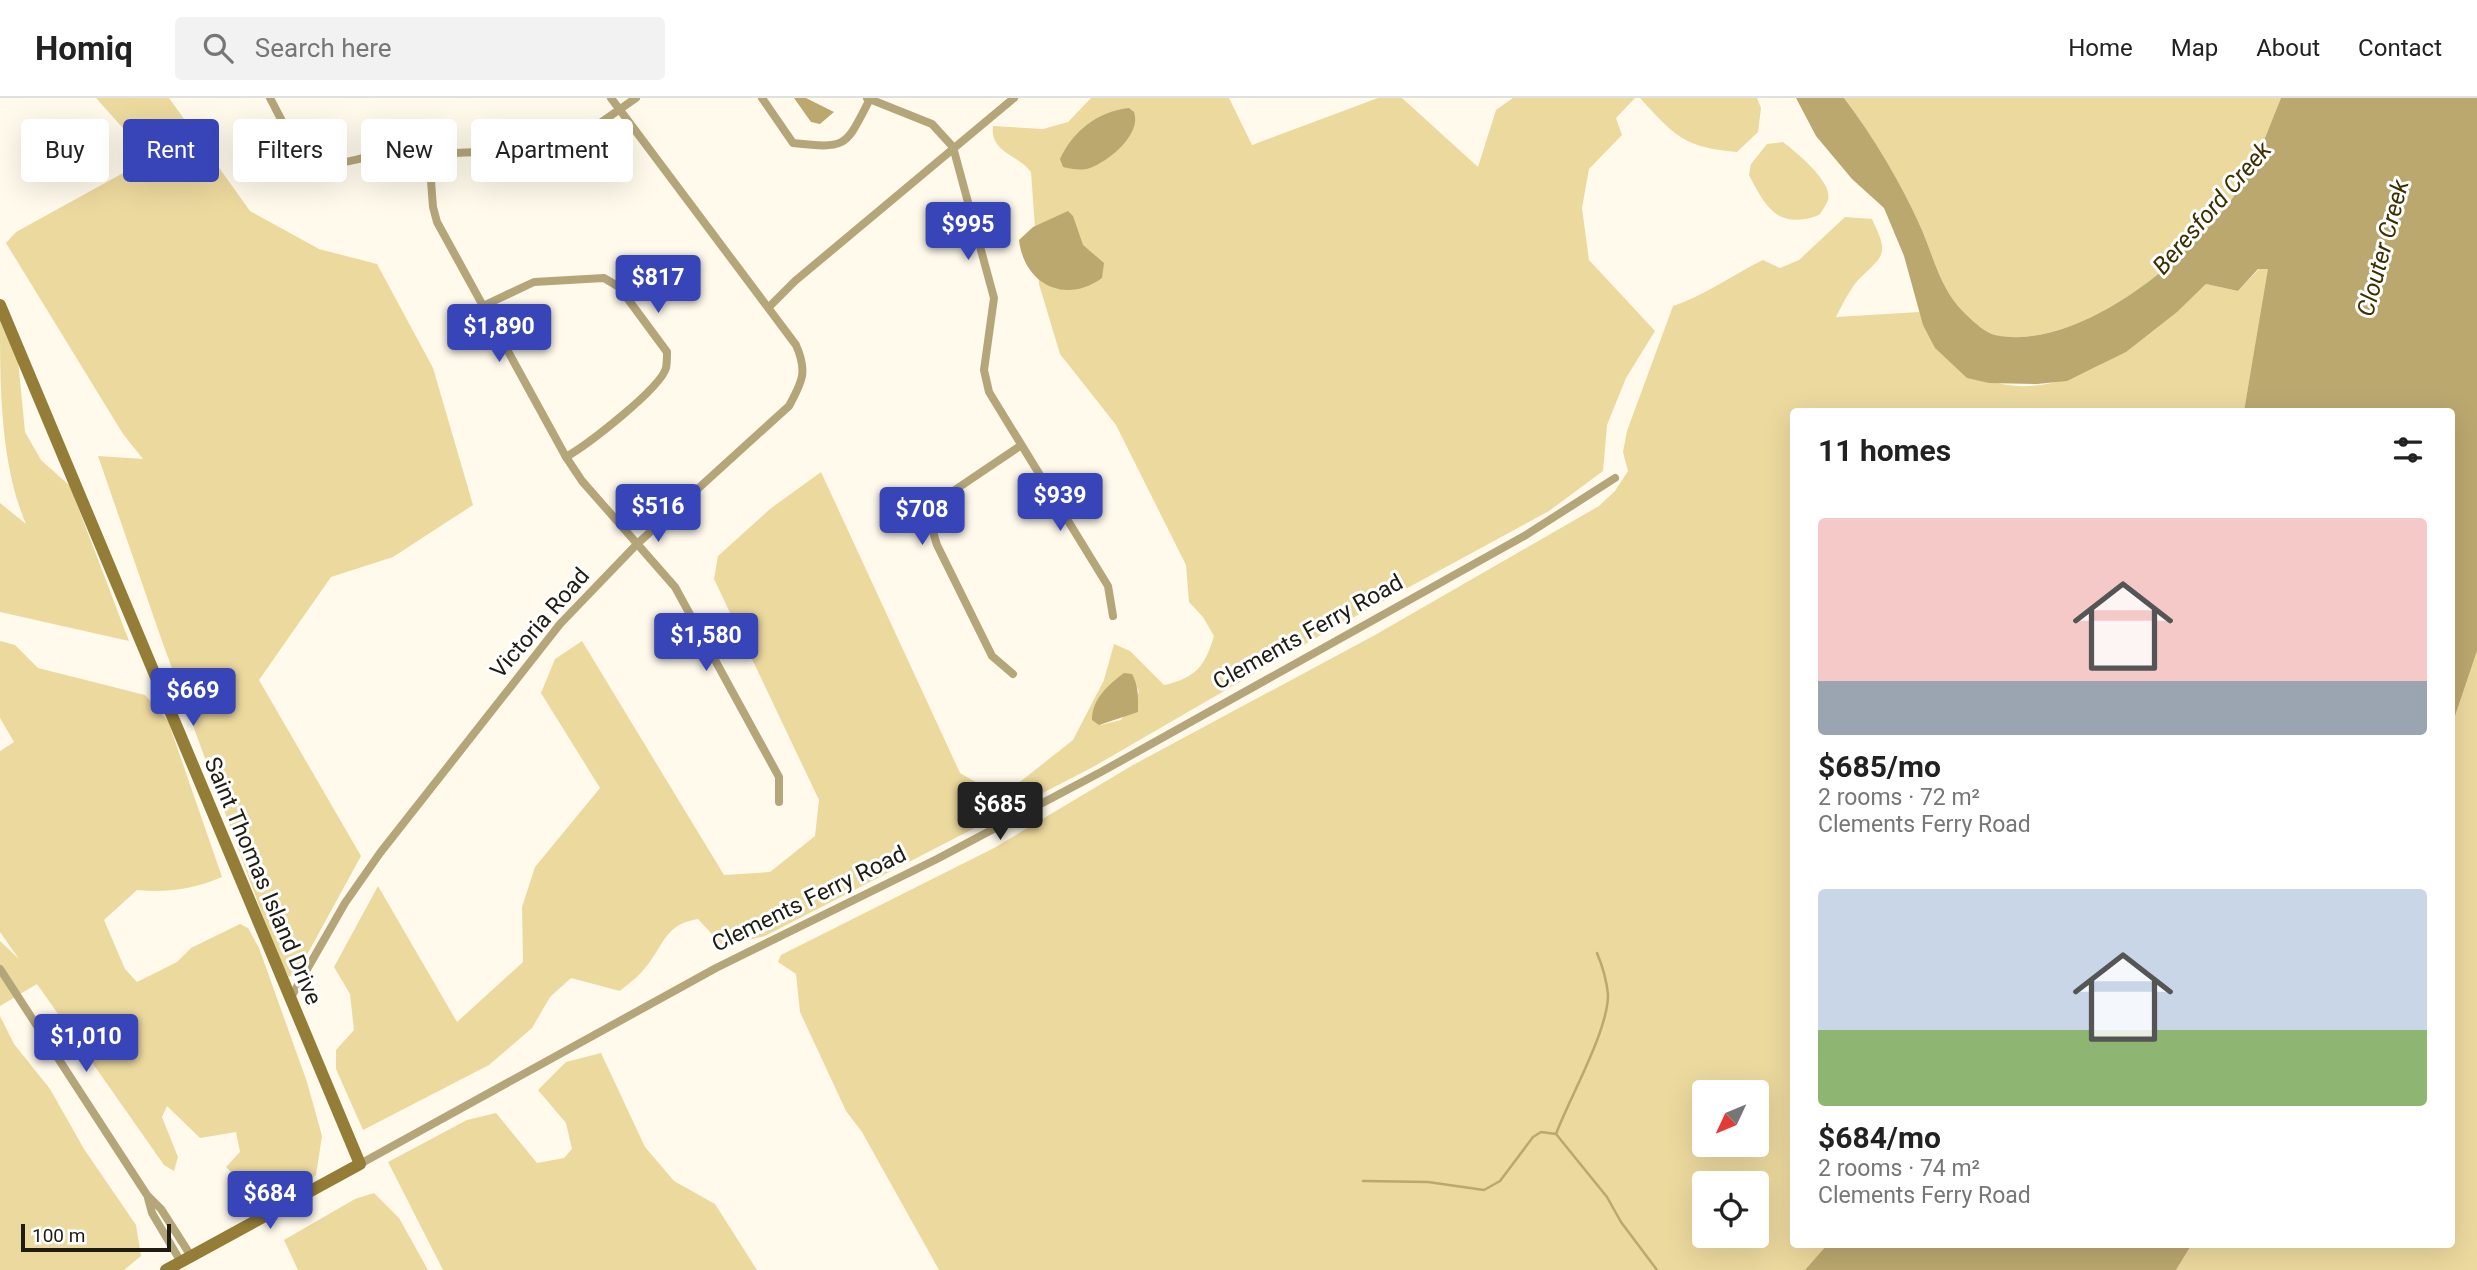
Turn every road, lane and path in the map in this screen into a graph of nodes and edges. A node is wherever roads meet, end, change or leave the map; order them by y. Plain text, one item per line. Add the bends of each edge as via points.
1 (270, 98) edge
2 (611, 98) edge
3 (636, 98) edge
4 (762, 98) edge
5 (1014, 98) edge
6 (869, 99) edge
7 (619, 109) junction
8 (953, 148) junction
9 (457, 154) edge
10 (361, 158) edge
11 (431, 182) edge
12 (0, 305) edge
13 (484, 306) junction
14 (769, 307) junction
15 (1020, 446) junction
16 (566, 457) junction
17 (1615, 478) dead end
18 (637, 544) junction
19 (1113, 616) dead end
20 (1013, 674) dead end
21 (779, 802) dead end
22 (0, 969) edge
23 (289, 999) junction
24 (360, 1164) junction
25 (186, 1259) junction
26 (166, 1270) edge

1 - 10 street via 296,147 322,163
2 - 7 street, Victoria Road
3 - 7 street
4 - 6 street via 793,143 832,148 850,138
5 - 8 street
6 - 8 street via 932,124
7 - 9 street via 570,144
7 - 14 street, Victoria Road
8 - 14 street
8 - 15 street via 994,298 984,370 989,392
11 - 13 street via 437,222
12 - 23 main road, Saint Thomas Island Drive
13 - 16 street
13 - 16 street via 534,282 604,278 619,286 667,352 666,370 656,384 588,444
14 - 18 street, Victoria Road via 804,363 801,384 789,406
15 - 19 street via 1108,586
15 - 20 street via 940,500 932,512 931,527 992,656
16 - 18 street
17 - 24 street, Clements Ferry Road via 1526,536 1101,772 716,968
18 - 21 street via 675,587 779,777
18 - 23 street, Victoria Road via 560,624 380,853
22 - 25 street via 147,1195 152,1213
23 - 24 main road, Saint Thomas Island Drive
24 - 25 main road, Clements Ferry Road
25 - 26 main road, Clements Ferry Road

